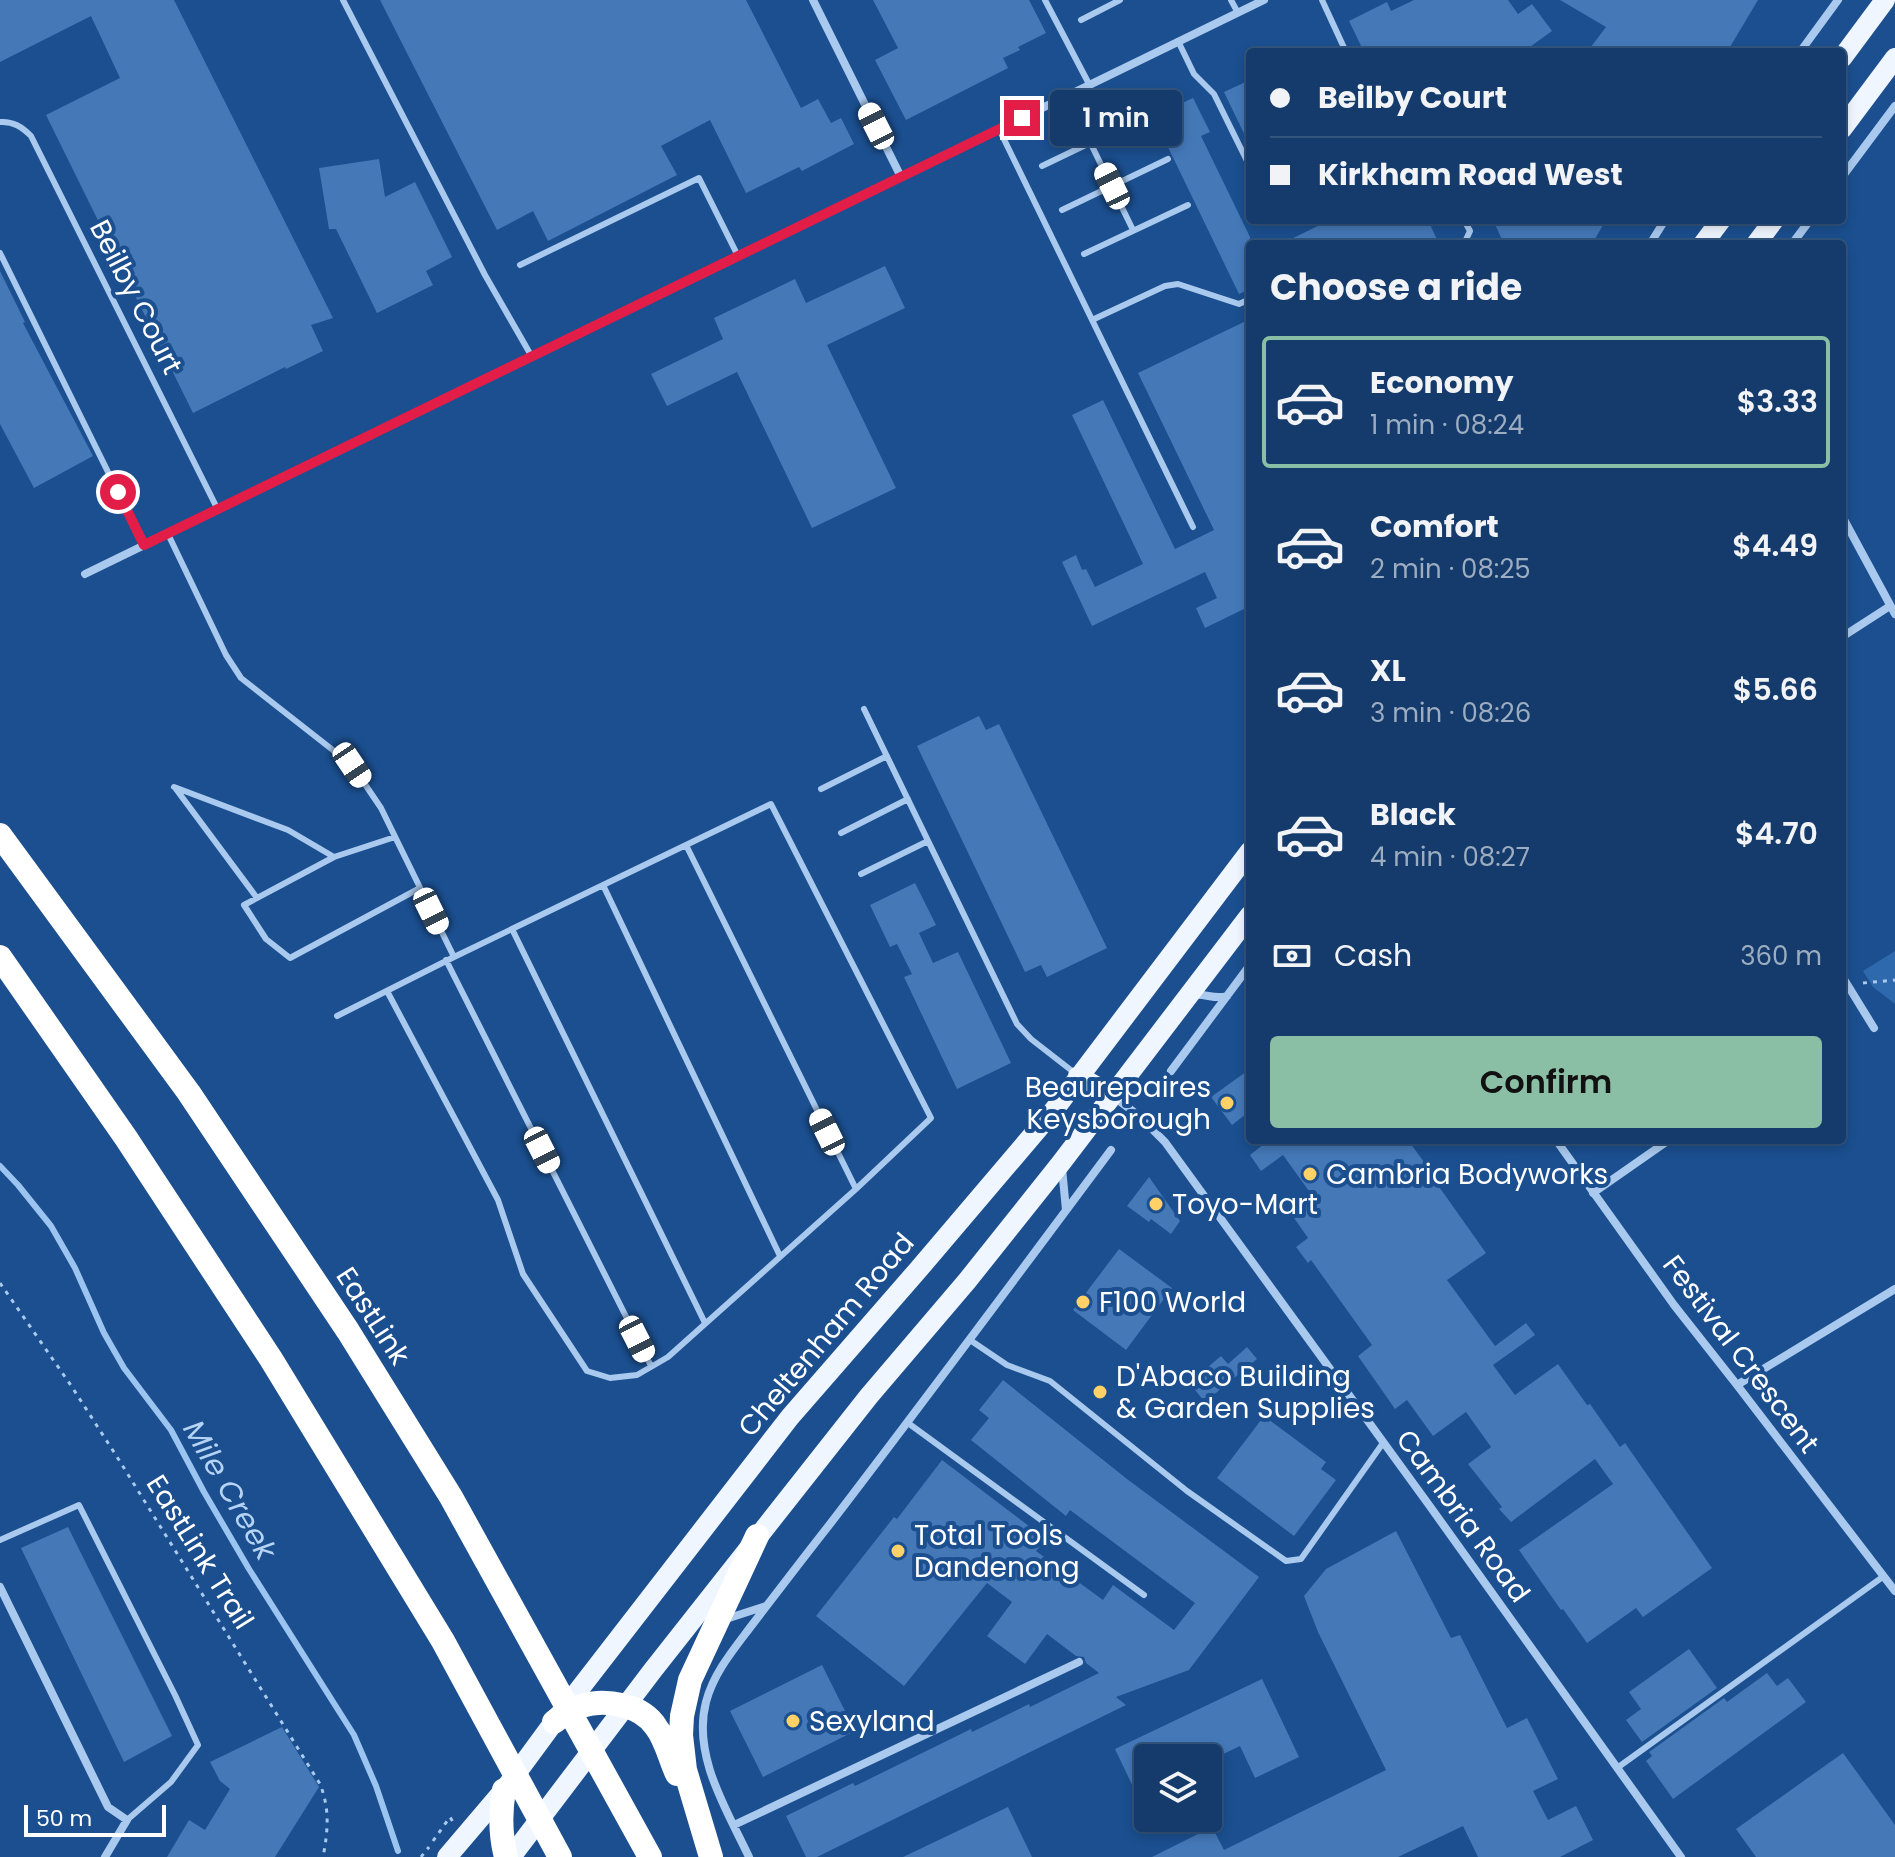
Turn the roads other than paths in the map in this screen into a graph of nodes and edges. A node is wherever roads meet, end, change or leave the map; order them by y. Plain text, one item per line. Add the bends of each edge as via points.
1 (343, 0) edge
2 (813, 0) edge
3 (1045, 0) edge
4 (1120, 0) edge
5 (1231, 0) edge
6 (1264, 0) edge
7 (1322, 0) edge
8 (1838, 0) edge
9 (1885, 0) edge
10 (1238, 13) junction
11 (1081, 20) dead end
12 (1178, 41) junction
13 (1344, 48) edge
14 (1803, 48) edge
15 (1846, 53) edge
16 (1895, 58) edge
17 (1089, 84) junction
18 (1067, 95) junction
19 (1895, 106) edge
20 (1146, 116) dead end
21 (0, 122) edge
22 (1846, 124) edge
23 (999, 129) junction
24 (1090, 142) junction
25 (1168, 159) dead end
26 (1246, 159) edge
27 (1042, 166) dead end
28 (1846, 172) edge
29 (901, 177) junction
30 (1112, 186) junction
31 (1188, 205) dead end
32 (1062, 210) dead end
33 (1133, 230) junction
34 (0, 253) edge
35 (1084, 254) dead end
36 (738, 256) junction
37 (520, 265) dead end
38 (1246, 301) edge
39 (1092, 320) junction
40 (532, 357) junction
41 (218, 510) junction
42 (1846, 524) edge
43 (1193, 527) dead end
44 (168, 534) junction
45 (144, 545) junction
46 (85, 574) dead end
47 (1892, 610) edge
48 (1846, 635) edge
49 (864, 709) dead end
50 (887, 756) junction
51 (821, 789) dead end
52 (908, 799) junction
53 (0, 819) edge
54 (841, 833) dead end
55 (0, 835) edge
56 (395, 837) junction
57 (928, 841) junction
58 (686, 845) junction
59 (1246, 856) edge
60 (334, 857) junction
61 (861, 874) dead end
62 (603, 885) junction
63 (420, 888) junction
64 (257, 898) junction
65 (1246, 920) edge
66 (512, 929) junction
67 (0, 957) edge
68 (454, 957) junction
69 (446, 960) junction
70 (1246, 970) edge
71 (1846, 983) edge
72 (387, 991) junction
73 (1227, 995) junction
74 (1188, 997) junction
75 (337, 1016) dead end
76 (1874, 1028) dead end
77 (1171, 1071) dead end
78 (1078, 1076) junction
79 (189, 1093) junction
80 (1112, 1095) junction
81 (1559, 1144) edge
82 (1663, 1144) edge
83 (1111, 1150) dead end
84 (1061, 1163) junction
85 (856, 1189) junction
86 (1593, 1193) junction
87 (1066, 1211) junction
88 (780, 1256) junction
89 (1895, 1289) edge
90 (705, 1323) junction
91 (970, 1340) junction
92 (651, 1366) junction
93 (1737, 1385) junction
94 (908, 1423) junction
95 (1383, 1443) junction
96 (757, 1536) junction
97 (0, 1540) edge
98 (1895, 1573) edge
99 (1884, 1577) junction
100 (0, 1587) edge
101 (1895, 1591) edge
102 (1144, 1595) dead end
103 (767, 1605) junction
104 (716, 1622) junction
105 (1079, 1662) dead end
106 (624, 1707) junction
107 (554, 1722) junction
108 (1617, 1768) junction
109 (504, 1790) junction
110 (127, 1820) junction
111 (734, 1825) junction
112 (438, 1852) edge
113 (649, 1854) edge
114 (105, 1857) edge
115 (509, 1857) edge
116 (560, 1857) edge
117 (711, 1857) edge
118 (749, 1857) edge
119 (1681, 1857) edge

1 - 40 lane
2 - 29 street
3 - 17 lane
4 - 11 lane
5 - 10 lane
6 - 10 street
7 - 13 lane
8 - 14 street
9 - 15 main road
10 - 12 street
12 - 17 street
12 - 26 lane via 1194,74 1214,94
16 - 22 main road
17 - 18 street
18 - 23 street
18 - 24 lane
19 - 28 street
20 - 24 lane
21 - 41 lane, Beilby Court via 22,127 31,136
23 - 29 street
23 - 39 lane
24 - 27 lane
24 - 30 lane
25 - 30 lane
29 - 36 street
30 - 32 lane
30 - 33 lane
31 - 33 lane
33 - 35 lane
34 - 45 lane
36 - 37 lane via 699,178
36 - 40 street
38 - 39 lane via 1239,304 1178,284
39 - 43 lane
40 - 41 street
41 - 44 street
42 - 47 street
44 - 45 street
44 - 56 lane via 241,678 352,765
45 - 46 street
47 - 48 street
49 - 50 lane
50 - 51 lane
50 - 52 lane
52 - 54 lane
52 - 57 lane
53 - 79 highway
55 - 79 highway, EastLink
56 - 60 lane
56 - 63 lane
57 - 61 lane
57 - 78 lane via 1019,1027
58 - 62 lane
58 - 85 lane
58 - 85 lane via 771,804 931,1118
59 - 78 main road, Cheltenham Road
60 - 64 lane
60 - 64 lane via 288,830 174,787
62 - 66 lane
62 - 88 lane
63 - 64 lane via 290,958 266,939 244,905
63 - 68 lane
65 - 74 main road
66 - 68 lane
66 - 90 lane
67 - 116 highway via 271,1359 443,1641
68 - 69 lane
69 - 72 lane
69 - 92 lane
70 - 73 street
71 - 76 street
72 - 75 lane
72 - 92 lane via 498,1200 523,1274 587,1371 610,1378 637,1375
73 - 74 street
73 - 77 street
74 - 80 main road
78 - 80 main road
78 - 107 main road, Cheltenham Road via 790,1417
79 - 113 highway, EastLink via 451,1497
80 - 84 main road
80 - 95 street, Cambria Road via 1165,1142
81 - 86 street, Festival Crescent
82 - 86 street
83 - 87 street
84 - 87 street
84 - 96 main road
85 - 88 lane
86 - 93 street, Festival Crescent
87 - 91 street
88 - 90 lane
89 - 93 street
90 - 92 lane
91 - 94 street
91 - 95 lane via 1007,1365 1050,1381 1187,1491 1286,1561 1301,1559
93 - 99 street, Festival Crescent
94 - 102 lane
94 - 103 street
95 - 108 street, Cambria Road
96 - 104 highway
96 - 106 main road
97 - 110 lane via 79,1505 181,1707 198,1745 171,1782
98 - 99 street
99 - 101 street, Festival Crescent
99 - 108 lane
100 - 110 street via 108,1807
103 - 104 street
103 - 111 street via 724,1662 706,1703 703,1736 708,1767
104 - 117 highway via 685,1696 681,1735 685,1770
105 - 111 street
106 - 107 highway via 582,1705
106 - 115 main road
106 - 117 highway via 648,1717 658,1728
107 - 109 main road, Cheltenham Road
108 - 119 street, Cambria Road
109 - 112 main road, Cheltenham Road
109 - 115 highway via 500,1826
110 - 114 street
111 - 118 street

